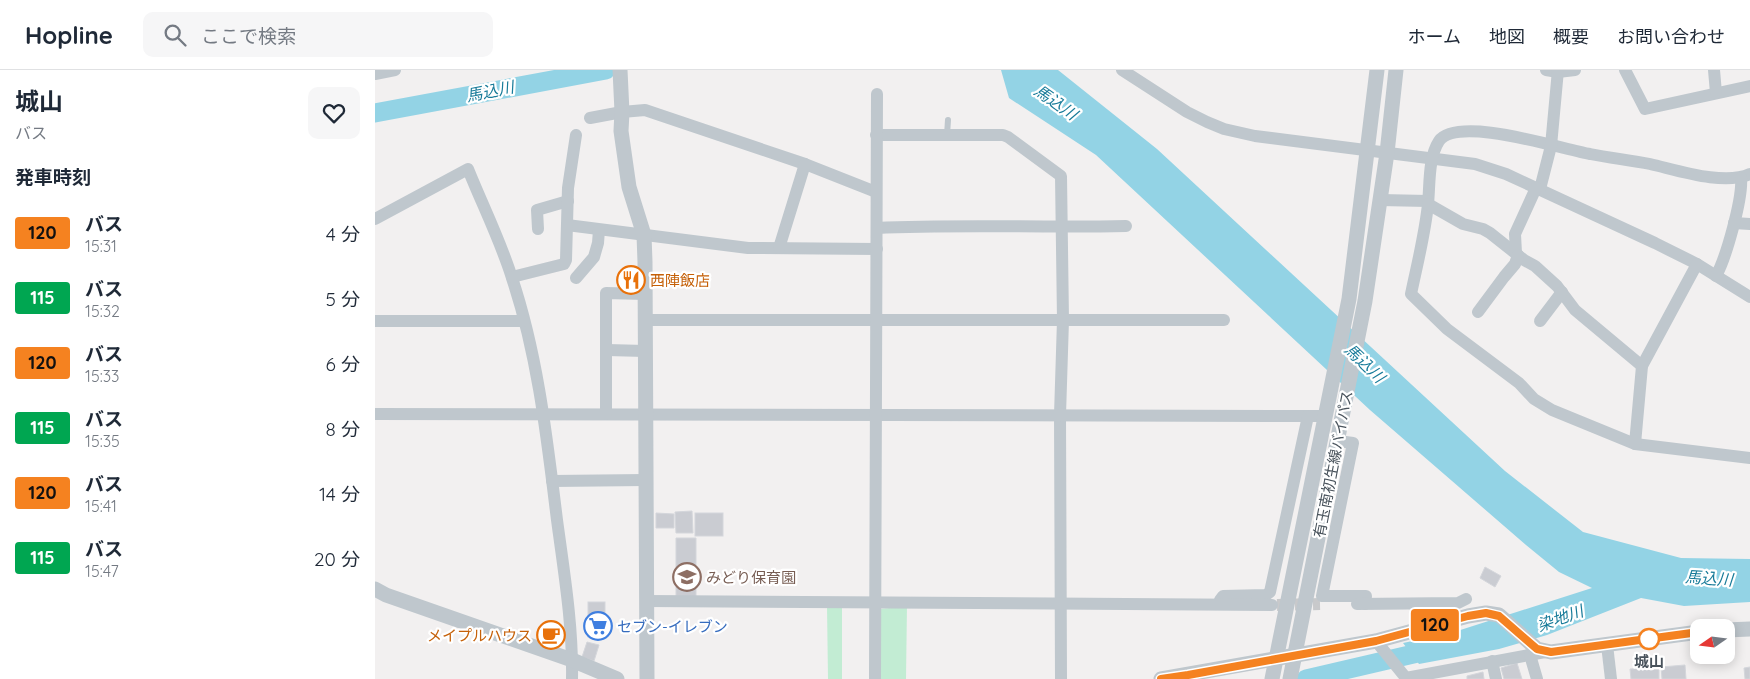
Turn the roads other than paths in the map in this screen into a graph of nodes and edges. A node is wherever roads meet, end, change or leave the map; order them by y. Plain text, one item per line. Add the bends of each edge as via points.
1 (395, 70) edge
2 (620, 70) edge
3 (1122, 70) edge
4 (1377, 70) edge
5 (1396, 70) edge
6 (1554, 70) edge
7 (1575, 70) edge
8 (1625, 70) edge
9 (1714, 70) edge
10 (375, 74) edge
11 (1750, 86) edge
12 (1716, 93) junction
13 (877, 94) dead end
14 (622, 112) junction
15 (590, 118) dead end
16 (947, 120) dead end
17 (576, 135) dead end
18 (876, 135) junction
19 (947, 135) junction
20 (1551, 146) junction
21 (1368, 151) junction
22 (1387, 153) junction
23 (1433, 159) junction
24 (805, 164) junction
25 (1745, 176) edge
26 (1538, 188) junction
27 (876, 192) junction
28 (568, 200) junction
29 (1380, 200) junction
30 (1428, 202) junction
31 (375, 219) edge
32 (1734, 222) junction
33 (1750, 224) edge
34 (567, 225) junction
35 (1126, 226) dead end
36 (877, 228) junction
37 (1062, 228) junction
38 (538, 229) dead end
39 (599, 230) junction
40 (644, 235) junction
41 (779, 248) junction
42 (877, 249) junction
43 (1517, 254) junction
44 (1697, 264) junction
45 (1717, 276) junction
46 (512, 277) junction
47 (576, 278) dead end
48 (1562, 292) junction
49 (645, 294) junction
50 (1750, 297) edge
51 (1478, 312) dead end
52 (645, 320) junction
53 (877, 320) junction
54 (1063, 320) junction
55 (1224, 320) dead end
56 (375, 321) edge
57 (524, 321) junction
58 (1541, 321) dead end
59 (607, 350) junction
60 (645, 351) junction
61 (1642, 366) junction
62 (1327, 409) junction
63 (375, 414) edge
64 (544, 414) junction
65 (606, 414) junction
66 (645, 414) junction
67 (876, 415) junction
68 (1059, 415) junction
69 (1308, 416) junction
70 (1338, 441) junction
71 (1635, 444) junction
72 (1750, 458) edge
73 (552, 480) junction
74 (645, 480) junction
75 (375, 589) edge
76 (1466, 599) dead end
77 (647, 601) junction
78 (875, 603) junction
79 (1061, 604) junction
80 (1217, 604) junction
81 (1320, 604) tunnel mouth
82 (1365, 604) junction
83 (1271, 605) tunnel mouth
84 (1750, 629) edge
85 (1735, 630) edge
86 (1690, 633) edge
87 (1376, 641) junction
88 (1607, 645) junction
89 (1536, 650) junction
90 (1294, 659) junction
91 (572, 660) junction
92 (1492, 661) junction
93 (1274, 668) edge
94 (572, 679) edge
95 (617, 679) edge
96 (647, 679) edge
97 (875, 679) edge
98 (1061, 679) edge
99 (1161, 679) edge
100 (1165, 679) edge
101 (1290, 679) edge
102 (1497, 679) edge
103 (1537, 679) edge
104 (1611, 679) edge

1 - 10 street
2 - 14 street
3 - 21 street via 1187,112 1224,129
4 - 21 street, 有玉南初生線バイパス
5 - 22 street, 有玉南初生線バイパス
6 - 7 street
6 - 20 street
8 - 12 street via 1645,109
9 - 12 street
11 - 12 street
13 - 18 street
14 - 15 street
14 - 24 street via 645,110
14 - 40 street via 621,132 629,187
16 - 19 lane
17 - 28 street
18 - 19 street
18 - 27 street
19 - 37 street via 1003,135 1060,174
20 - 23 street via 1505,134 1458,131 1439,142
20 - 25 street via 1704,175 1733,179
20 - 26 street
21 - 22 street
21 - 62 street, 有玉南初生線バイパス via 1349,298
22 - 23 street
22 - 29 street, 有玉南初生線バイパス
23 - 26 street via 1475,164
23 - 30 street
24 - 27 street
24 - 41 street
25 - 32 street
26 - 43 street via 1515,234
26 - 44 street
27 - 36 street
28 - 34 street
28 - 38 street via 537,210
29 - 30 street
29 - 70 street, 有玉南初生線バイパス
30 - 43 street via 1463,224 1490,233
30 - 71 street via 1411,294 1447,329 1519,383 1535,399 1552,410
31 - 46 street via 468,169
32 - 33 street
32 - 45 street
34 - 39 street
34 - 46 street via 564,264
35 - 37 street
36 - 37 street via 937,225
36 - 42 street
37 - 54 street
39 - 40 street
39 - 47 street via 594,257
40 - 41 street via 749,248
40 - 49 street
41 - 42 street
42 - 53 street
43 - 48 street
43 - 51 street via 1515,264
44 - 45 street
44 - 61 street
45 - 50 street
46 - 57 street
48 - 58 street
48 - 61 street via 1575,310
49 - 52 street
49 - 59 street via 606,293
52 - 53 street
52 - 60 street
53 - 54 street
53 - 67 street
54 - 55 street
54 - 68 street
56 - 57 street
57 - 64 street
59 - 60 street
59 - 65 street
60 - 66 street
61 - 71 street
62 - 69 street
62 - 93 street, 有玉南初生線バイパス
63 - 64 street
64 - 65 street
64 - 73 street
65 - 66 street
66 - 67 street
66 - 74 street
67 - 68 street
67 - 78 street
68 - 69 street
68 - 79 street
69 - 80 street via 1270,592 1223,596
70 - 82 street via 1353,443 1322,596 1365,596
70 - 90 street, 有玉南初生線バイパス
71 - 72 street
73 - 74 street
73 - 91 street
74 - 77 street
75 - 91 street
76 - 82 street via 1458,604
77 - 78 street
77 - 96 street
78 - 79 street
78 - 97 street
79 - 80 street
79 - 98 street
80 - 83 street
81 - 82 street
84 - 85 street
86 - 88 street
87 - 89 street via 1477,614 1493,613
87 - 90 street
87 - 92 street via 1406,678
88 - 89 street
88 - 104 street
89 - 92 street
89 - 103 street
90 - 93 street
90 - 101 street, 有玉南初生線バイパス
91 - 94 street
91 - 95 street
92 - 102 street
93 - 100 street
99 - 100 street

